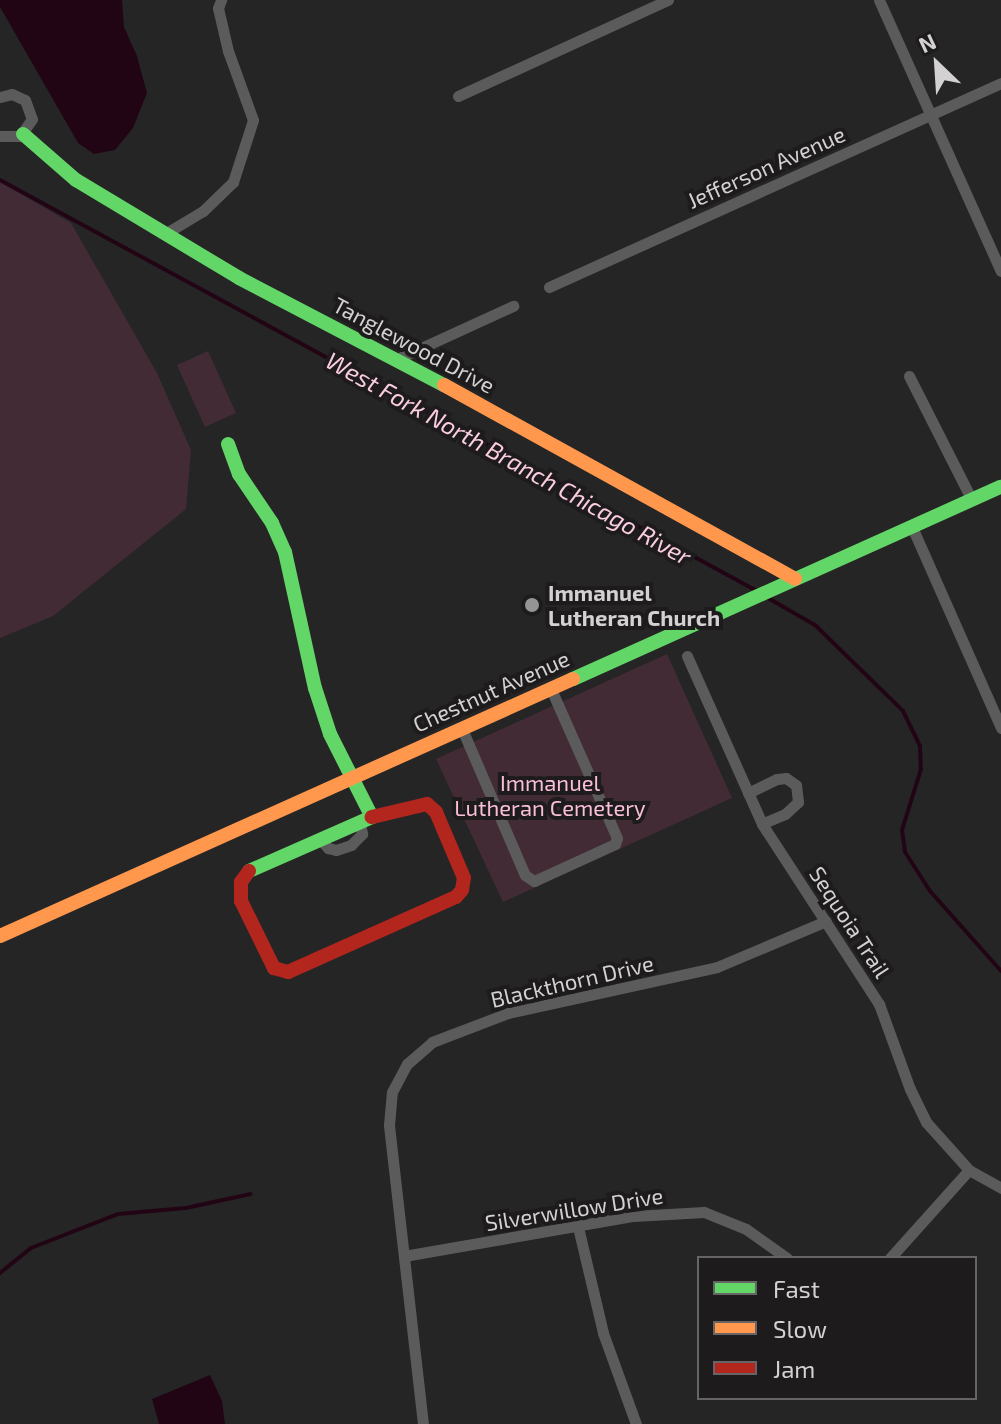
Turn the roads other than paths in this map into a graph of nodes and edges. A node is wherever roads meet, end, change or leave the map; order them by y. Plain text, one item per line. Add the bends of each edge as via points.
1 (221, 0) edge
2 (668, 0) edge
3 (879, 0) edge
4 (1001, 83) edge
5 (458, 96) dead end
6 (0, 97) edge
7 (931, 115) junction
8 (23, 134) junction
9 (0, 136) edge
10 (168, 232) junction
11 (1001, 271) edge
12 (549, 287) dead end
13 (513, 306) dead end
14 (397, 359) junction
15 (909, 376) dead end
16 (228, 444) dead end
17 (1001, 487) edge
18 (972, 500) junction
19 (912, 527) junction
20 (795, 579) junction
21 (687, 656) dead end
22 (551, 689) junction
23 (1001, 728) edge
24 (462, 729) junction
25 (351, 778) junction
26 (748, 793) junction
27 (366, 820) junction
28 (762, 824) junction
29 (826, 921) junction
30 (0, 936) edge
31 (969, 1170) junction
32 (1001, 1188) edge
33 (578, 1227) junction
34 (404, 1256) junction
35 (784, 1256) edge
36 (892, 1256) edge
37 (423, 1424) edge
38 (636, 1424) edge

1 - 10 street via 218,8 228,51 253,120 233,182 203,211
2 - 5 street
3 - 7 street
4 - 7 street, Jefferson Avenue
6 - 8 street via 19,96 30,105 32,119
7 - 11 street
7 - 12 street, Jefferson Avenue
8 - 9 street
8 - 10 street, Tanglewood Drive via 76,180
10 - 14 street, Tanglewood Drive via 239,278
13 - 14 street
14 - 20 street, Tanglewood Drive
15 - 18 street
16 - 25 street via 239,474 285,552 315,688
17 - 18 street, Chestnut Avenue
18 - 19 street, Chestnut Avenue
19 - 20 street, Chestnut Avenue
19 - 23 street
20 - 22 street, Chestnut Avenue
21 - 26 street, Sequoia Trail
22 - 24 street, Chestnut Avenue
22 - 24 street via 617,838 615,844 534,881 525,875
24 - 25 street, Chestnut Avenue
25 - 27 street
25 - 30 street, Chestnut Avenue
26 - 28 street, Sequoia Trail
26 - 28 street via 777,779 791,781 799,790 798,802 785,814
27 - 27 street via 427,804 436,812 464,878 462,890 338,952 283,973 270,963 241,901 241,882 248,872
28 - 29 street, Sequoia Trail
29 - 31 street, Sequoia Trail via 879,1004 926,1122
29 - 34 street, Blackthorn Drive via 717,967 508,1013 432,1042 407,1064 392,1092 389,1125
31 - 32 street, Sequoia Trail
31 - 36 street
33 - 34 street, Silverwillow Drive
33 - 35 street, Silverwillow Drive via 634,1216 704,1212 746,1229
33 - 38 street via 603,1333
34 - 37 street, Blackthorn Drive

